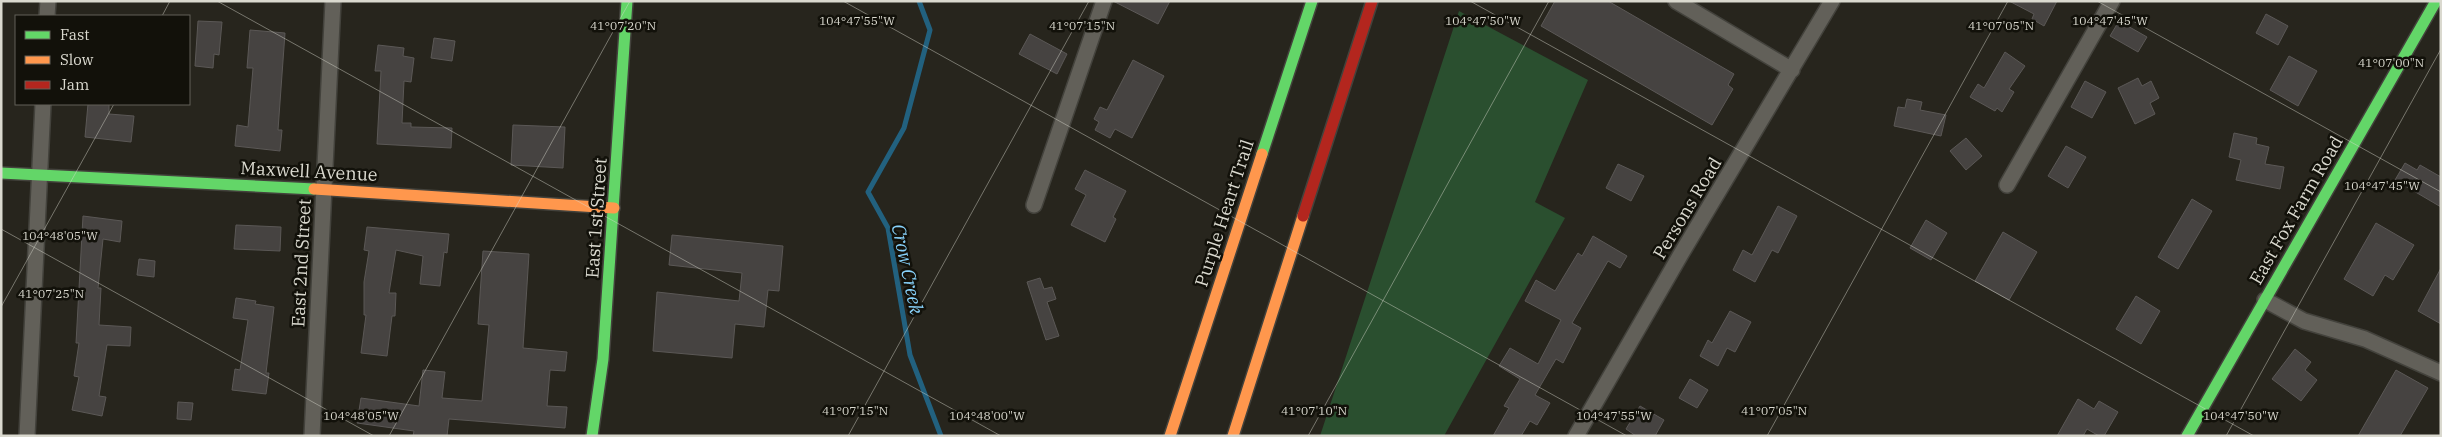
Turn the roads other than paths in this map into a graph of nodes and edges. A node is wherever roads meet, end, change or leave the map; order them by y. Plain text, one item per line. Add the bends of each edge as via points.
1 (48, 1) edge
2 (333, 1) edge
3 (627, 1) edge
4 (1104, 1) edge
5 (1312, 1) edge
6 (1372, 1) edge
7 (1676, 1) edge
8 (1832, 1) edge
9 (2112, 1) edge
10 (2436, 1) edge
11 (47, 15) edge
12 (1792, 70) junction
13 (43, 105) edge
14 (1, 173) edge
15 (40, 175) junction
16 (2007, 185) dead end
17 (324, 189) junction
18 (1034, 205) dead end
19 (614, 208) junction
20 (2265, 300) junction
21 (2441, 373) edge
22 (27, 436) edge
23 (312, 436) edge
24 (592, 436) edge
25 (1170, 436) edge
26 (1233, 436) edge
27 (1576, 436) edge
28 (2187, 436) edge

1 - 11 street
2 - 17 street, East 2nd Street
3 - 19 main road, East 1st Street
4 - 18 street
5 - 25 main road, Purple Heart Trail
6 - 26 main road
7 - 12 street
8 - 12 street, Persons Road
9 - 16 street
10 - 20 main road, East Fox Farm Road
12 - 27 street, Persons Road
13 - 15 street
14 - 15 main road, Maxwell Avenue
15 - 17 main road, Maxwell Avenue
15 - 22 street
17 - 19 main road, Maxwell Avenue
17 - 23 street, East 2nd Street
19 - 24 main road, East 1st Street via 603,360
20 - 21 street via 2304,321 2365,339
20 - 28 main road, East Fox Farm Road

